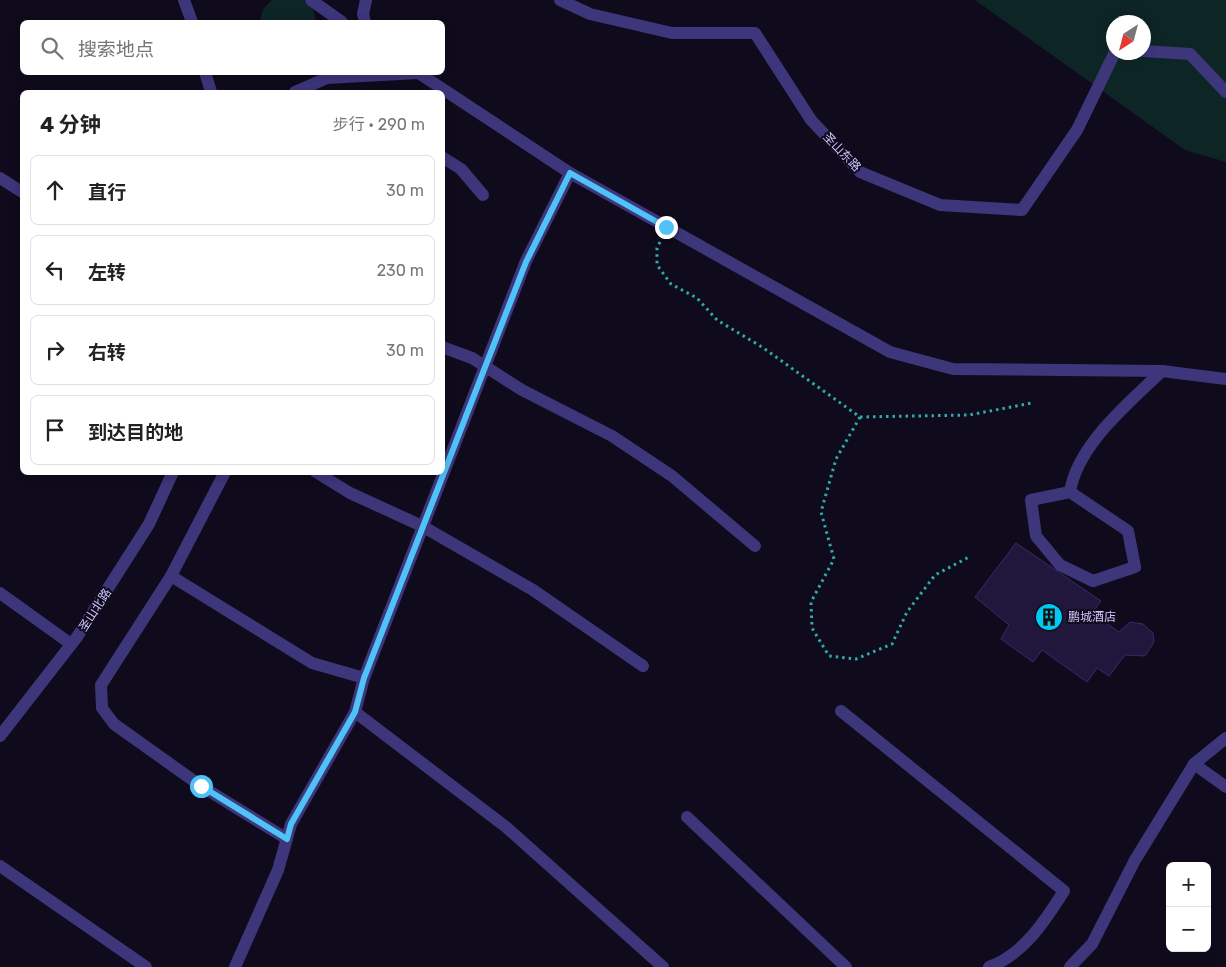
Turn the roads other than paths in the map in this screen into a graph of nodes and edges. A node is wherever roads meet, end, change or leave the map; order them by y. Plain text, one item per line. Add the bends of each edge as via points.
1 (184, 0) edge
2 (311, 0) edge
3 (366, 0) edge
4 (560, 0) edge
5 (191, 20) edge
6 (339, 20) edge
7 (364, 20) edge
8 (1151, 51) edge
9 (1111, 60) edge
10 (206, 75) edge
11 (381, 75) edge
12 (420, 75) edge
13 (210, 90) edge
14 (300, 90) edge
15 (443, 90) edge
16 (445, 91) edge
17 (1226, 92) edge
18 (445, 159) edge
19 (570, 173) junction
20 (0, 178) edge
21 (20, 191) edge
22 (483, 195) dead end
23 (445, 348) edge
24 (485, 366) junction
25 (1162, 370) junction
26 (1226, 379) edge
27 (445, 468) edge
28 (171, 475) edge
29 (223, 475) edge
30 (321, 475) edge
31 (442, 475) edge
32 (1070, 492) junction
33 (422, 526) junction
34 (755, 546) dead end
35 (171, 576) junction
36 (0, 593) edge
37 (71, 644) junction
38 (643, 666) dead end
39 (364, 678) junction
40 (841, 711) dead end
41 (355, 712) junction
42 (0, 736) edge
43 (1226, 738) edge
44 (1194, 764) junction
45 (1226, 787) edge
46 (687, 817) dead end
47 (287, 839) junction
48 (0, 866) edge
49 (146, 967) edge
50 (235, 967) edge
51 (663, 967) edge
52 (846, 967) edge
53 (989, 967) edge
54 (1070, 967) edge

1 - 5 street
2 - 6 street
3 - 7 street
4 - 9 street, 圣山东路 via 590,14 672,33 755,33 812,120 860,172 940,205 1022,210 1077,130
8 - 17 street via 1190,54
10 - 13 street
11 - 14 street via 328,78
12 - 15 street
16 - 19 street
18 - 22 street via 462,169
19 - 24 street via 526,262
19 - 25 street via 890,352 953,370
20 - 21 street
23 - 24 street
24 - 27 street
24 - 34 street via 522,390 612,436 672,476
25 - 26 street
25 - 32 street via 1100,433 1072,477
28 - 37 street, 圣山北路 via 149,524
29 - 35 street
30 - 33 street via 350,493
31 - 33 street
32 - 32 street via 1128,531 1135,567 1093,581 1060,565 1036,536 1030,500
33 - 38 street via 533,590
33 - 39 street
35 - 39 street via 312,664
35 - 47 street via 101,685 102,708 114,724 201,786
36 - 37 street
37 - 42 street, 圣山北路
39 - 41 street
40 - 53 street via 1064,891 1043,925 1004,962
41 - 47 street via 291,824
41 - 51 street via 506,827
43 - 44 street
44 - 45 street
44 - 54 street via 1135,860 1092,944
46 - 52 street
47 - 50 street via 278,870
48 - 49 street

